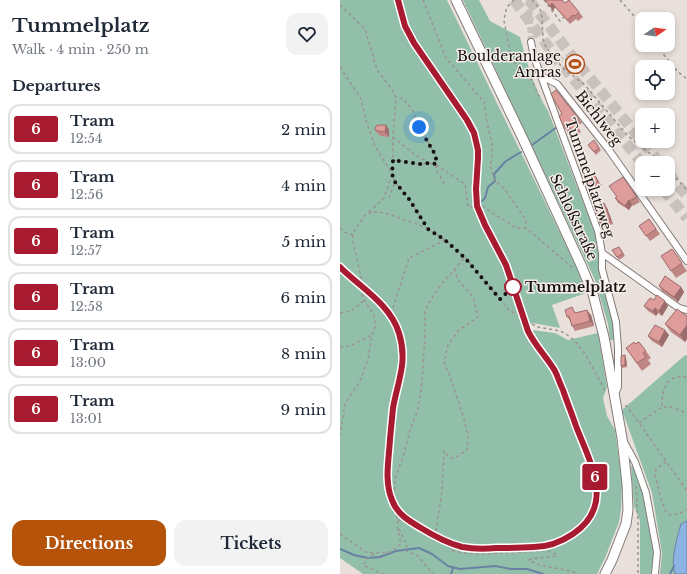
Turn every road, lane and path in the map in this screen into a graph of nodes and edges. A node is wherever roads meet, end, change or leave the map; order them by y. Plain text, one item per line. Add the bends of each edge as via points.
1 (423, 0) edge
2 (456, 0) edge
3 (514, 0) edge
4 (532, 0) edge
5 (544, 0) edge
6 (620, 0) edge
7 (340, 5) edge
8 (635, 17) edge
9 (564, 18) edge
10 (531, 42) tunnel mouth
11 (662, 52) edge
12 (340, 67) edge
13 (541, 76) junction
14 (687, 79) edge
15 (539, 96) dead end
16 (396, 98) junction
17 (393, 137) junction
18 (653, 156) edge
19 (393, 160) junction
20 (429, 163) junction
21 (436, 164) junction
22 (392, 174) junction
23 (675, 177) edge
24 (395, 182) junction
25 (446, 186) dead end
26 (687, 190) edge
27 (389, 198) dead end
28 (368, 213) junction
29 (340, 228) edge
30 (526, 228) junction
31 (428, 229) junction
32 (353, 235) junction
33 (445, 240) junction
34 (602, 253) junction
35 (465, 258) junction
36 (687, 261) edge
37 (454, 269) junction
38 (577, 272) dead end
39 (364, 300) junction
40 (393, 308) dead end
41 (687, 310) edge
42 (524, 311) dead end
43 (340, 313) edge
44 (528, 322) junction
45 (372, 335) junction
46 (340, 347) edge
47 (687, 377) edge
48 (610, 395) junction
49 (662, 407) junction
50 (616, 409) junction
51 (687, 413) edge
52 (639, 423) junction
53 (340, 436) edge
54 (622, 438) junction
55 (666, 462) junction
56 (636, 484) dead end
57 (687, 491) edge
58 (687, 510) edge
59 (398, 520) junction
60 (397, 526) junction
61 (436, 532) dead end
62 (340, 534) edge
63 (374, 553) junction
64 (383, 574) edge
65 (433, 574) edge
66 (578, 574) edge
67 (605, 574) edge
68 (638, 574) edge
69 (655, 574) edge

1 - 30 path via 446,58 484,102 492,144 490,166 494,182 504,188 526,220
2 - 48 main road, Schloßstraße via 589,282 604,337
3 - 15 path via 504,17 511,56 521,73 532,80
4 - 18 path via 540,9 543,39 552,56 585,85 628,136
5 - 9 path via 560,21
6 - 8 path
7 - 16 path via 365,29 377,70
10 - 13 street, Tummelplatzweg
11 - 14 path
12 - 22 path via 361,99 375,146
13 - 34 street, Tummelplatzweg via 598,231
13 - 36 street, Bichlweg via 557,84 609,150
16 - 17 path
16 - 21 path via 403,98 413,111 436,156
17 - 19 path
17 - 20 path
19 - 20 path
19 - 22 path
20 - 21 path
21 - 25 path via 436,170
21 - 30 path via 465,184 468,208 482,206 516,228
22 - 24 path
22 - 28 path via 384,198
23 - 26 path
24 - 27 path
24 - 31 path
28 - 31 path via 385,213
28 - 32 path
29 - 32 path
30 - 38 path
31 - 33 path
32 - 39 path via 353,247 360,269
33 - 35 path
33 - 40 path via 409,258
34 - 41 street via 679,308
34 - 48 street, Tummelplatzweg via 602,269 616,322 618,348 618,387
35 - 37 path
35 - 44 path via 508,309
37 - 59 path via 425,310 421,392 391,501
37 - 61 path via 458,280 473,297 478,317 459,330 448,344 444,362 468,436 467,450 456,457 450,458 444,451
39 - 43 path via 349,312
39 - 45 path via 374,315 376,324
42 - 44 path
44 - 48 path via 538,328 560,331 574,340
45 - 46 path via 350,346
45 - 53 path via 368,359 360,381 345,404
47 - 49 path via 673,378 667,384 663,392
48 - 50 main road, Schloßstraße
49 - 51 path
49 - 52 path
50 - 52 path via 627,406
50 - 54 main road, Schloßstraße
52 - 55 path
54 - 67 main road via 628,510 626,524
54 - 69 street, Schloßstraße via 635,462 646,493 657,552
55 - 57 path
55 - 58 path via 656,469 655,474 663,506 670,515
56 - 68 path
59 - 60 path
59 - 66 path via 403,520 431,538 451,546 450,550 478,554 547,551 557,555 529,560
60 - 63 path via 401,544 391,552
60 - 65 path via 407,545 405,550 416,554
62 - 63 path via 366,552
63 - 64 path via 363,565

